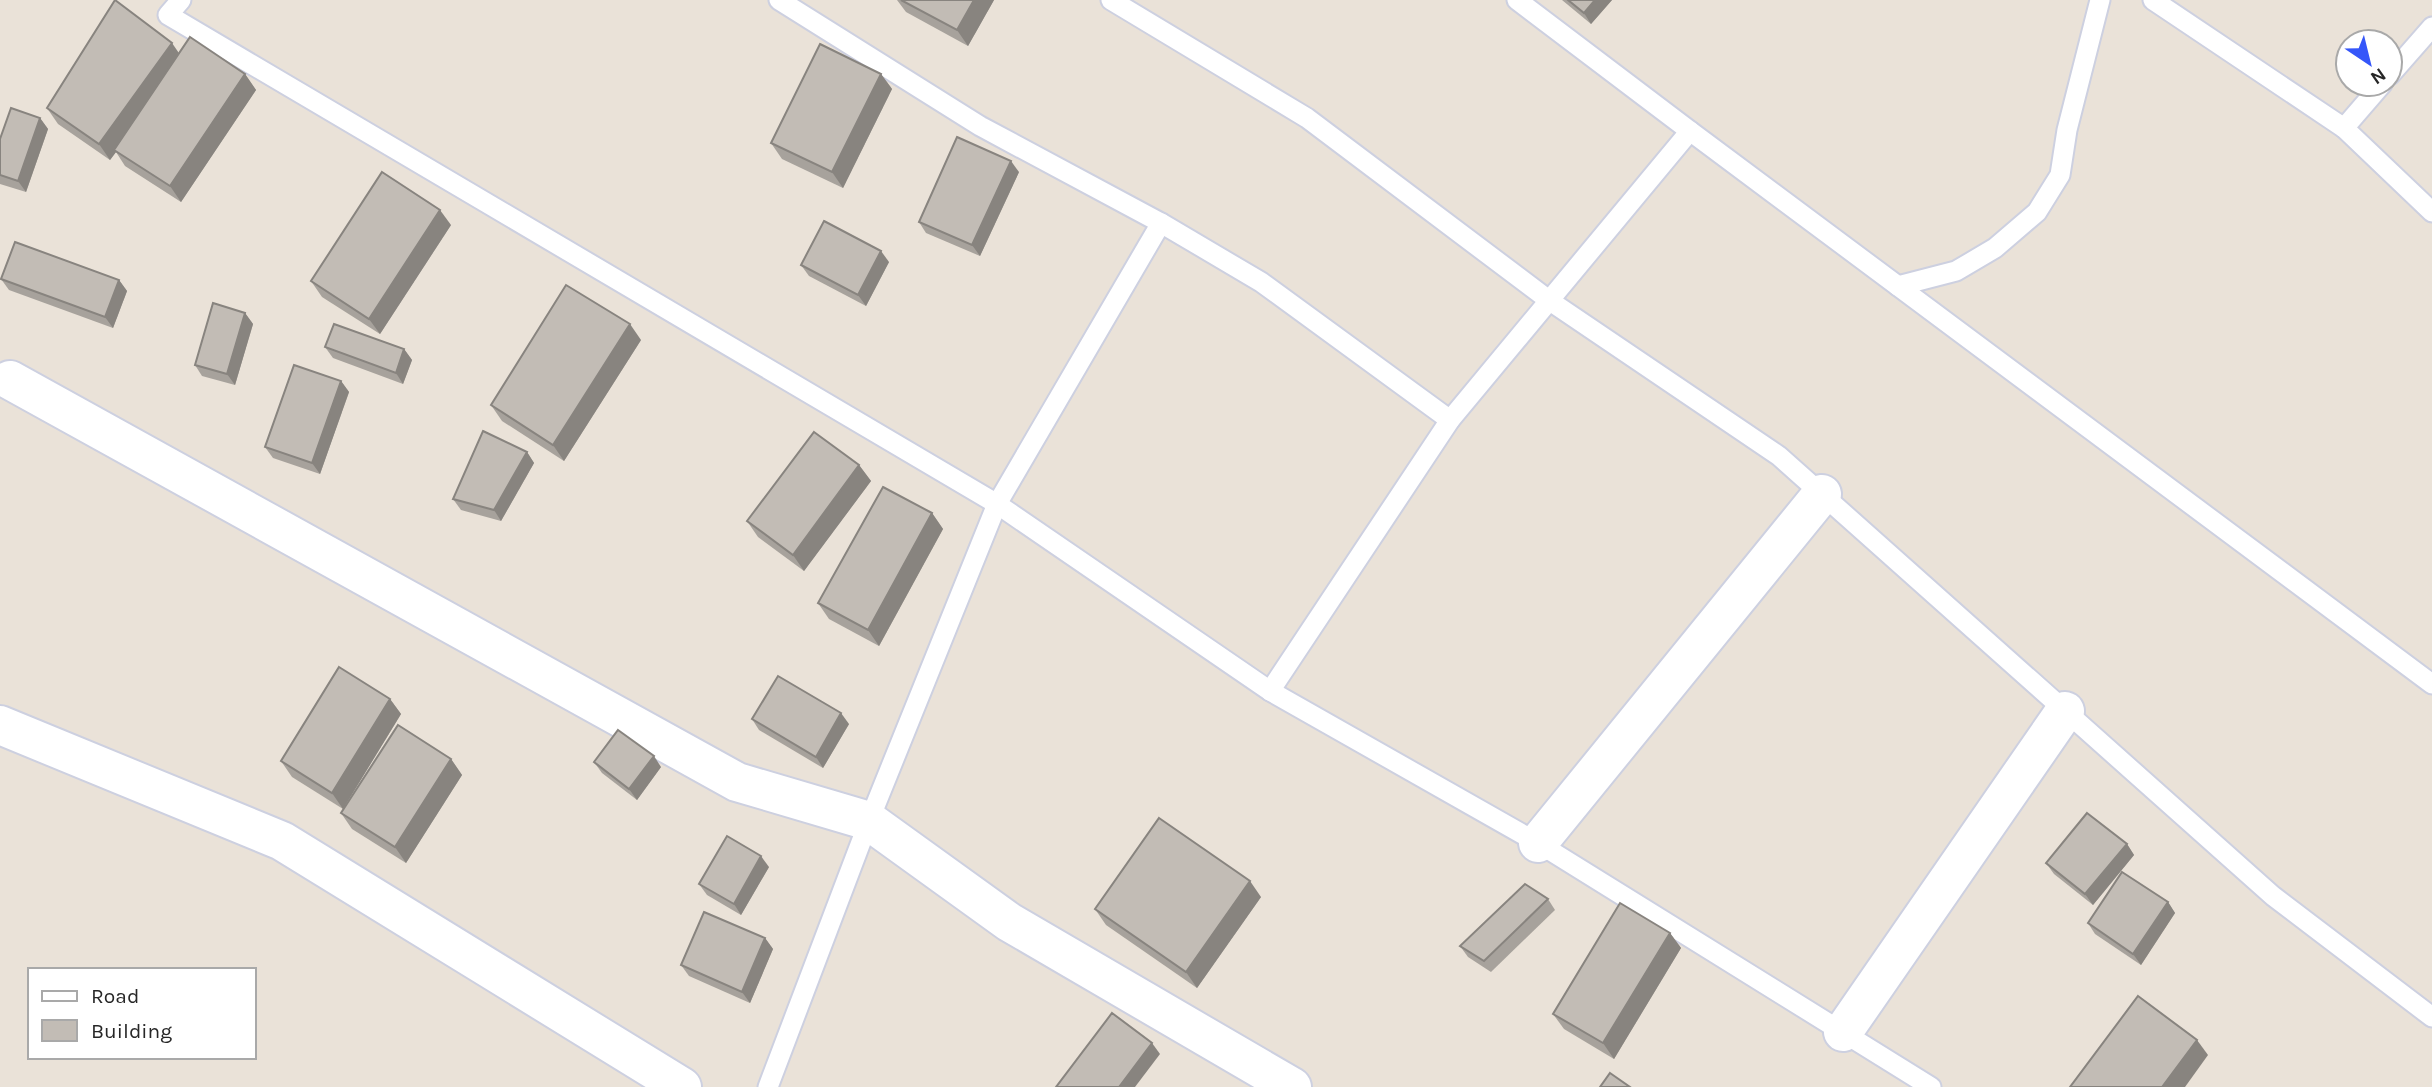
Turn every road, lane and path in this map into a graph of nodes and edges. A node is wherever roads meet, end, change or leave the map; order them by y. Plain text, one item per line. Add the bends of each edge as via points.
1 (181, 0) edge
2 (779, 0) edge
3 (1111, 0) edge
4 (1517, 0) edge
5 (2100, 0) edge
6 (2154, 0) edge
7 (2432, 27) edge
8 (2404, 59) edge
9 (2370, 98) edge
10 (2344, 128) junction
11 (1690, 131) junction
12 (2432, 212) edge
13 (1161, 223) junction
14 (1898, 286) junction
15 (1550, 301) junction
16 (10, 380) dead end
17 (1450, 420) junction
18 (1822, 494) junction
19 (997, 504) junction
20 (2432, 684) edge
21 (1270, 691) junction
22 (2065, 711) junction
23 (0, 725) edge
24 (869, 821) junction
25 (1538, 843) junction
26 (2432, 1017) edge
27 (1843, 1032) junction
28 (682, 1087) edge
29 (768, 1087) edge
30 (1292, 1087) edge
31 (1931, 1087) edge

1 - 19 lane via 168,15
2 - 13 lane via 980,126
3 - 15 lane via 1307,118
4 - 11 lane
5 - 14 lane via 2060,174 2037,212 1995,248 1955,271
6 - 10 lane
7 - 8 lane
9 - 10 lane
10 - 12 lane
11 - 14 lane
11 - 15 lane
13 - 17 lane via 1261,282
13 - 19 lane
14 - 20 lane
15 - 17 lane
15 - 18 lane via 1779,456
16 - 24 street via 737,782
17 - 21 lane
18 - 22 lane
18 - 25 street
19 - 21 lane
19 - 24 lane
21 - 25 lane
22 - 26 lane via 2273,896
22 - 27 street
23 - 28 street via 282,841
24 - 29 lane
24 - 30 street via 1009,922
25 - 27 lane
27 - 31 lane

